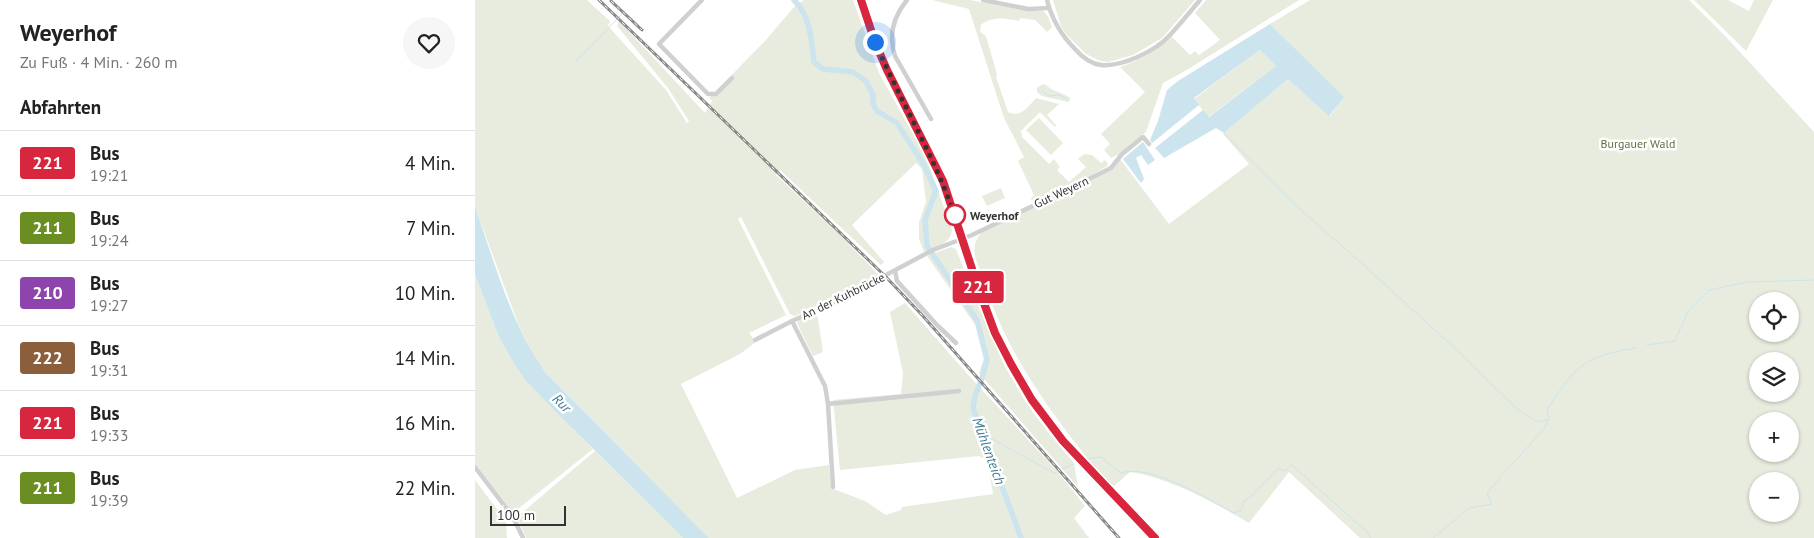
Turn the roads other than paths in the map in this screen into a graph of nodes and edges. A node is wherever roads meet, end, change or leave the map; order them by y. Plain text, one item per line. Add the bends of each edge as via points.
1 (702, 0) edge
2 (861, 0) edge
3 (907, 0) edge
4 (983, 0) edge
5 (1047, 0) edge
6 (1200, 0) edge
7 (1049, 8) junction
8 (732, 78) dead end
9 (931, 119) dead end
10 (1149, 144) dead end
11 (962, 239) junction
12 (895, 271) junction
13 (792, 320) junction
14 (755, 340) dead end
15 (956, 343) dead end
16 (959, 390) dead end
17 (828, 404) junction
18 (475, 467) edge
19 (833, 487) dead end
20 (523, 538) edge
21 (1155, 538) edge

1 - 8 street via 659,44 708,94 716,94
2 - 11 main road via 887,70 943,181
3 - 9 street via 899,9 893,25 893,48
4 - 7 street via 1028,8
5 - 7 street
6 - 7 street via 1164,41 1134,59 1109,65 1084,58 1057,28
10 - 11 street, Gut Weyern via 1143,137 1111,168
11 - 12 street, An der Kuhbrücke via 933,250
11 - 21 main road via 990,320 1032,400 1076,456
12 - 13 street, An der Kuhbrücke
12 - 15 street, An der Kuhbrücke via 897,281
13 - 14 street, An der Kuhbrücke
13 - 17 street, An der Kuhbrücke via 825,386
16 - 17 street
17 - 19 street, An der Kuhbrücke
18 - 20 street via 513,517

